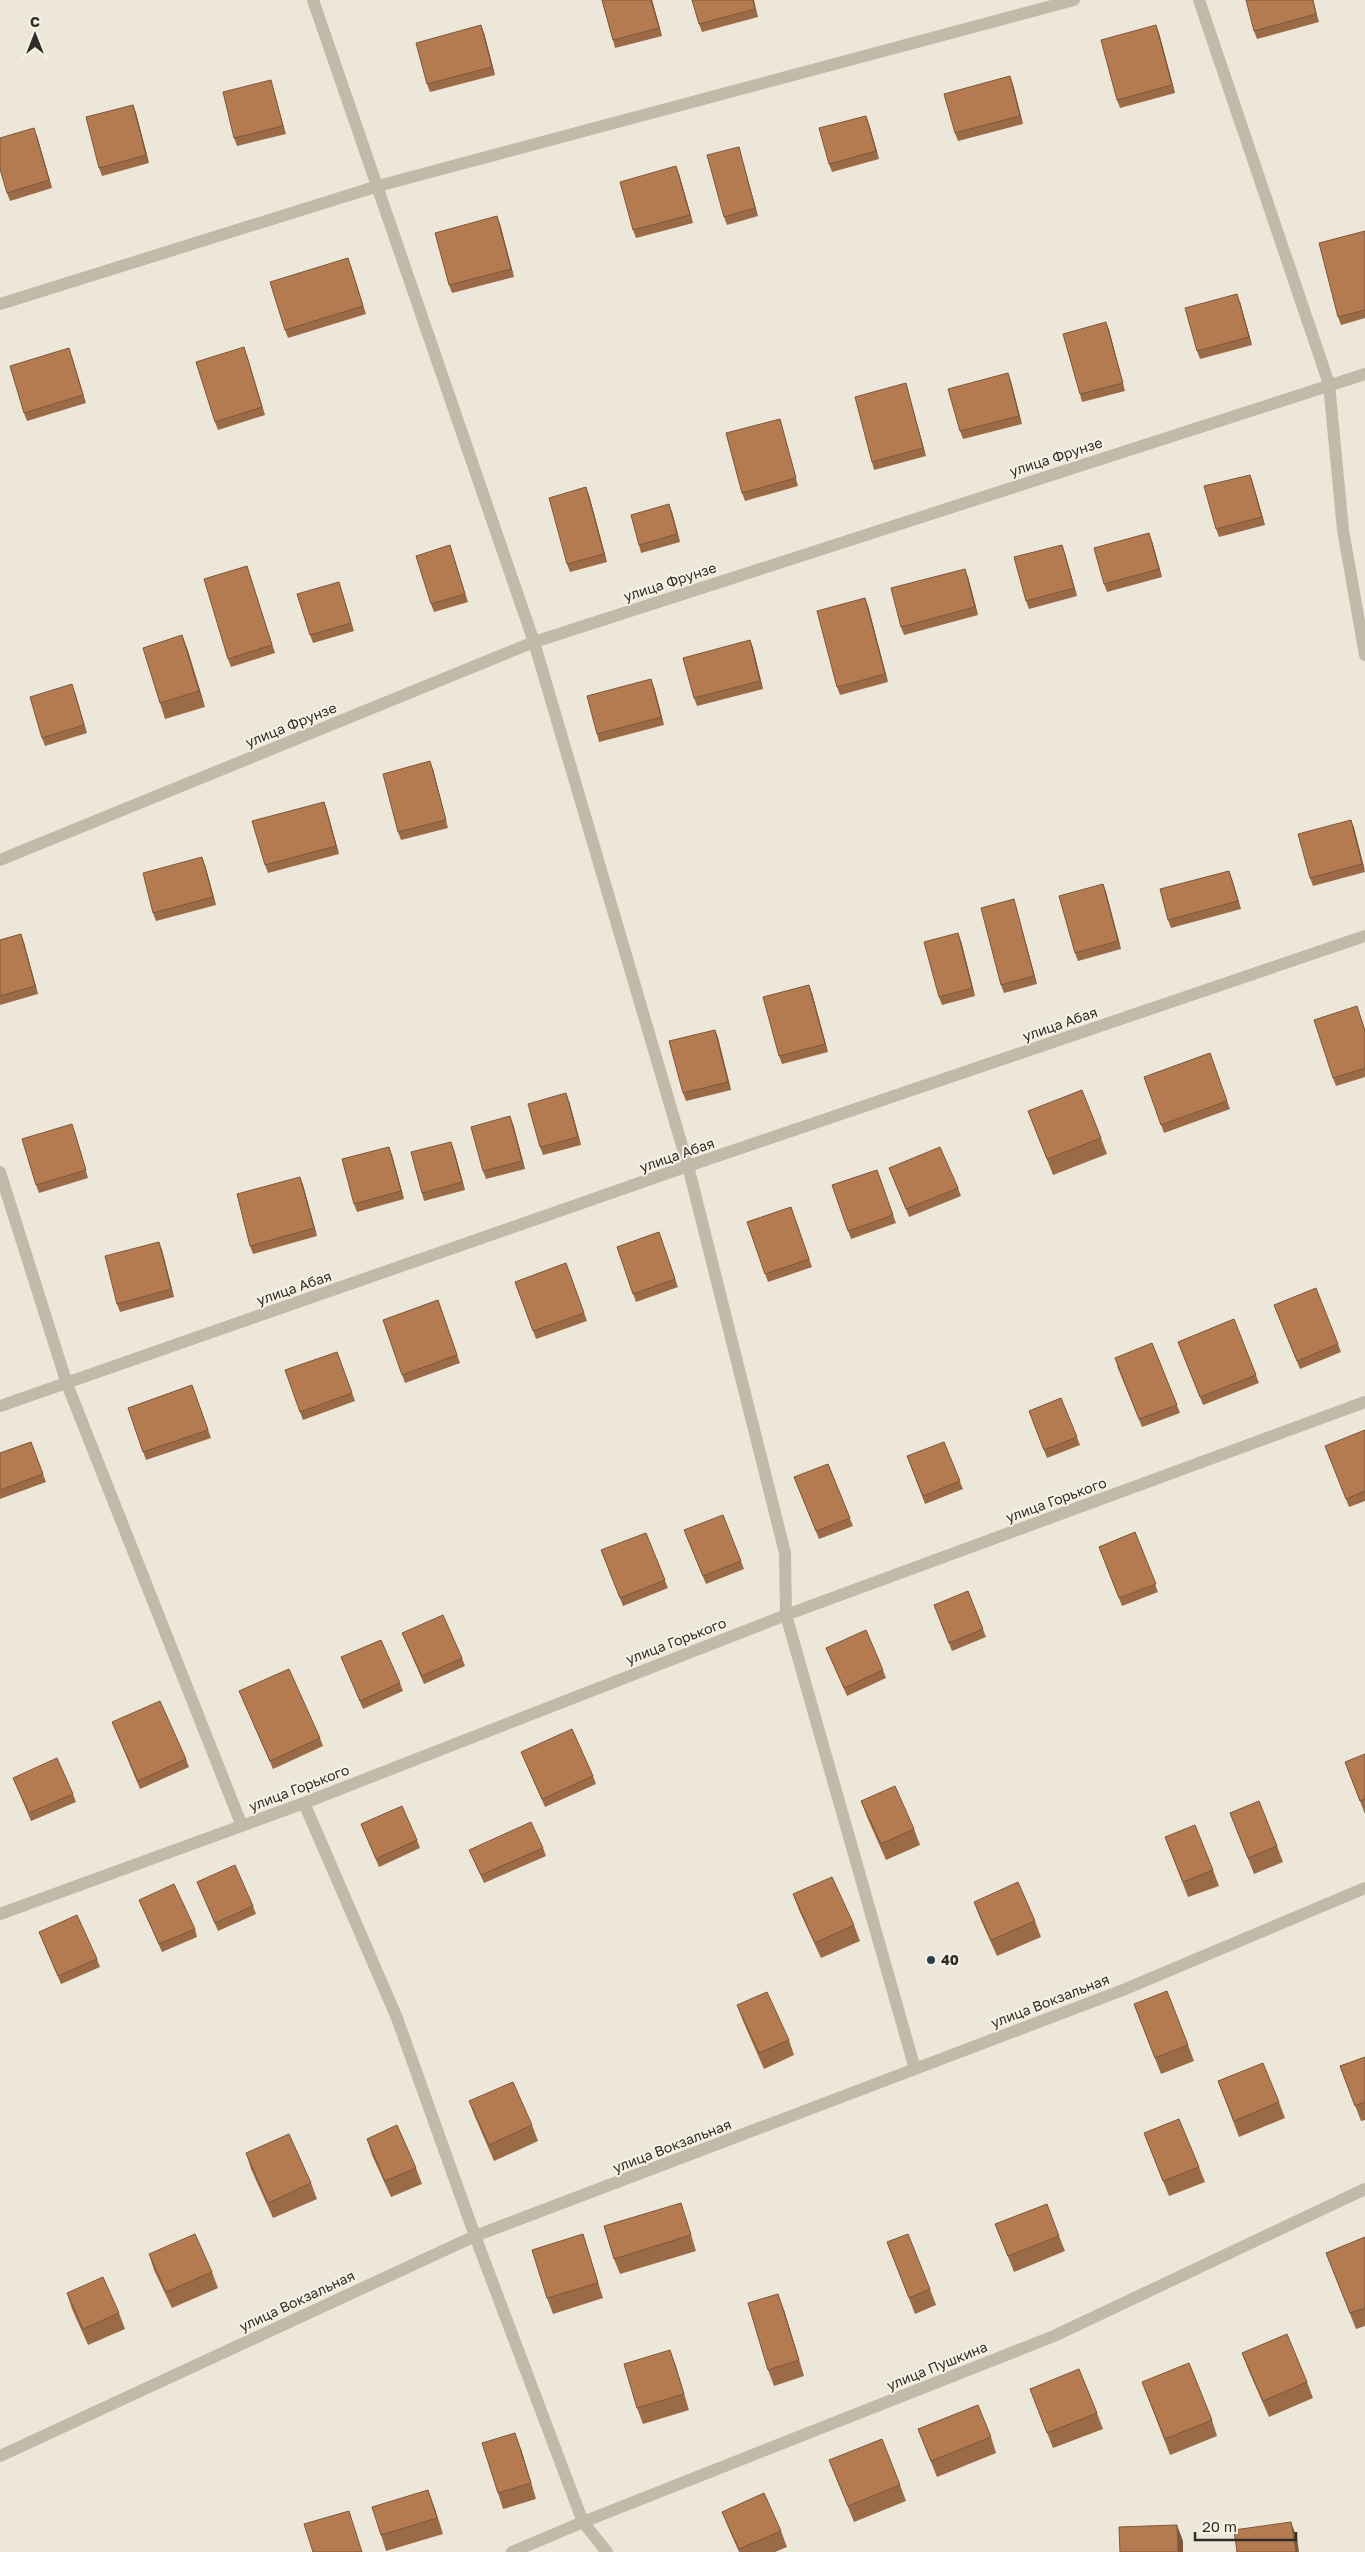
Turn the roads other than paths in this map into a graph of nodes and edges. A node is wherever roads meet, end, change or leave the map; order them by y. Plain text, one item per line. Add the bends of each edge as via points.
1 (313, 0) edge
2 (1074, 0) edge
3 (1199, 0) edge
4 (378, 186) junction
5 (0, 304) edge
6 (1365, 374) edge
7 (1329, 384) junction
8 (534, 642) junction
9 (1365, 656) edge
10 (0, 860) edge
11 (1365, 936) edge
12 (688, 1166) junction
13 (0, 1172) edge
14 (66, 1384) junction
15 (1365, 1402) edge
16 (0, 1406) edge
17 (786, 1614) junction
18 (304, 1803) junction
19 (242, 1826) junction
20 (1365, 1888) edge
21 (0, 1914) edge
22 (915, 2069) junction
23 (1365, 2188) edge
24 (475, 2236) junction
25 (0, 2456) edge
26 (583, 2522) junction
27 (512, 2552) edge
28 (607, 2552) edge

1 - 4 street
2 - 4 street
3 - 7 street
4 - 5 street
4 - 8 street
6 - 7 street, улица Фрунзе
7 - 8 street, улица Фрунзе
7 - 9 street via 1343,530
8 - 10 street, улица Фрунзе
8 - 12 street
11 - 12 street, улица Абая
12 - 14 street, улица Абая
12 - 17 street via 784,1553
13 - 14 street
14 - 16 street, улица Абая
14 - 19 street
15 - 17 street, улица Горького
17 - 18 street, улица Горького
17 - 22 street
18 - 19 street, улица Горького
18 - 24 street via 397,2018
19 - 21 street, улица Горького
20 - 22 street, улица Вокзальная via 1123,1990
22 - 24 street, улица Вокзальная
23 - 26 street, улица Пушкина via 1054,2336
24 - 25 street, улица Вокзальная
24 - 26 street
26 - 27 street, улица Пушкина
26 - 28 street

